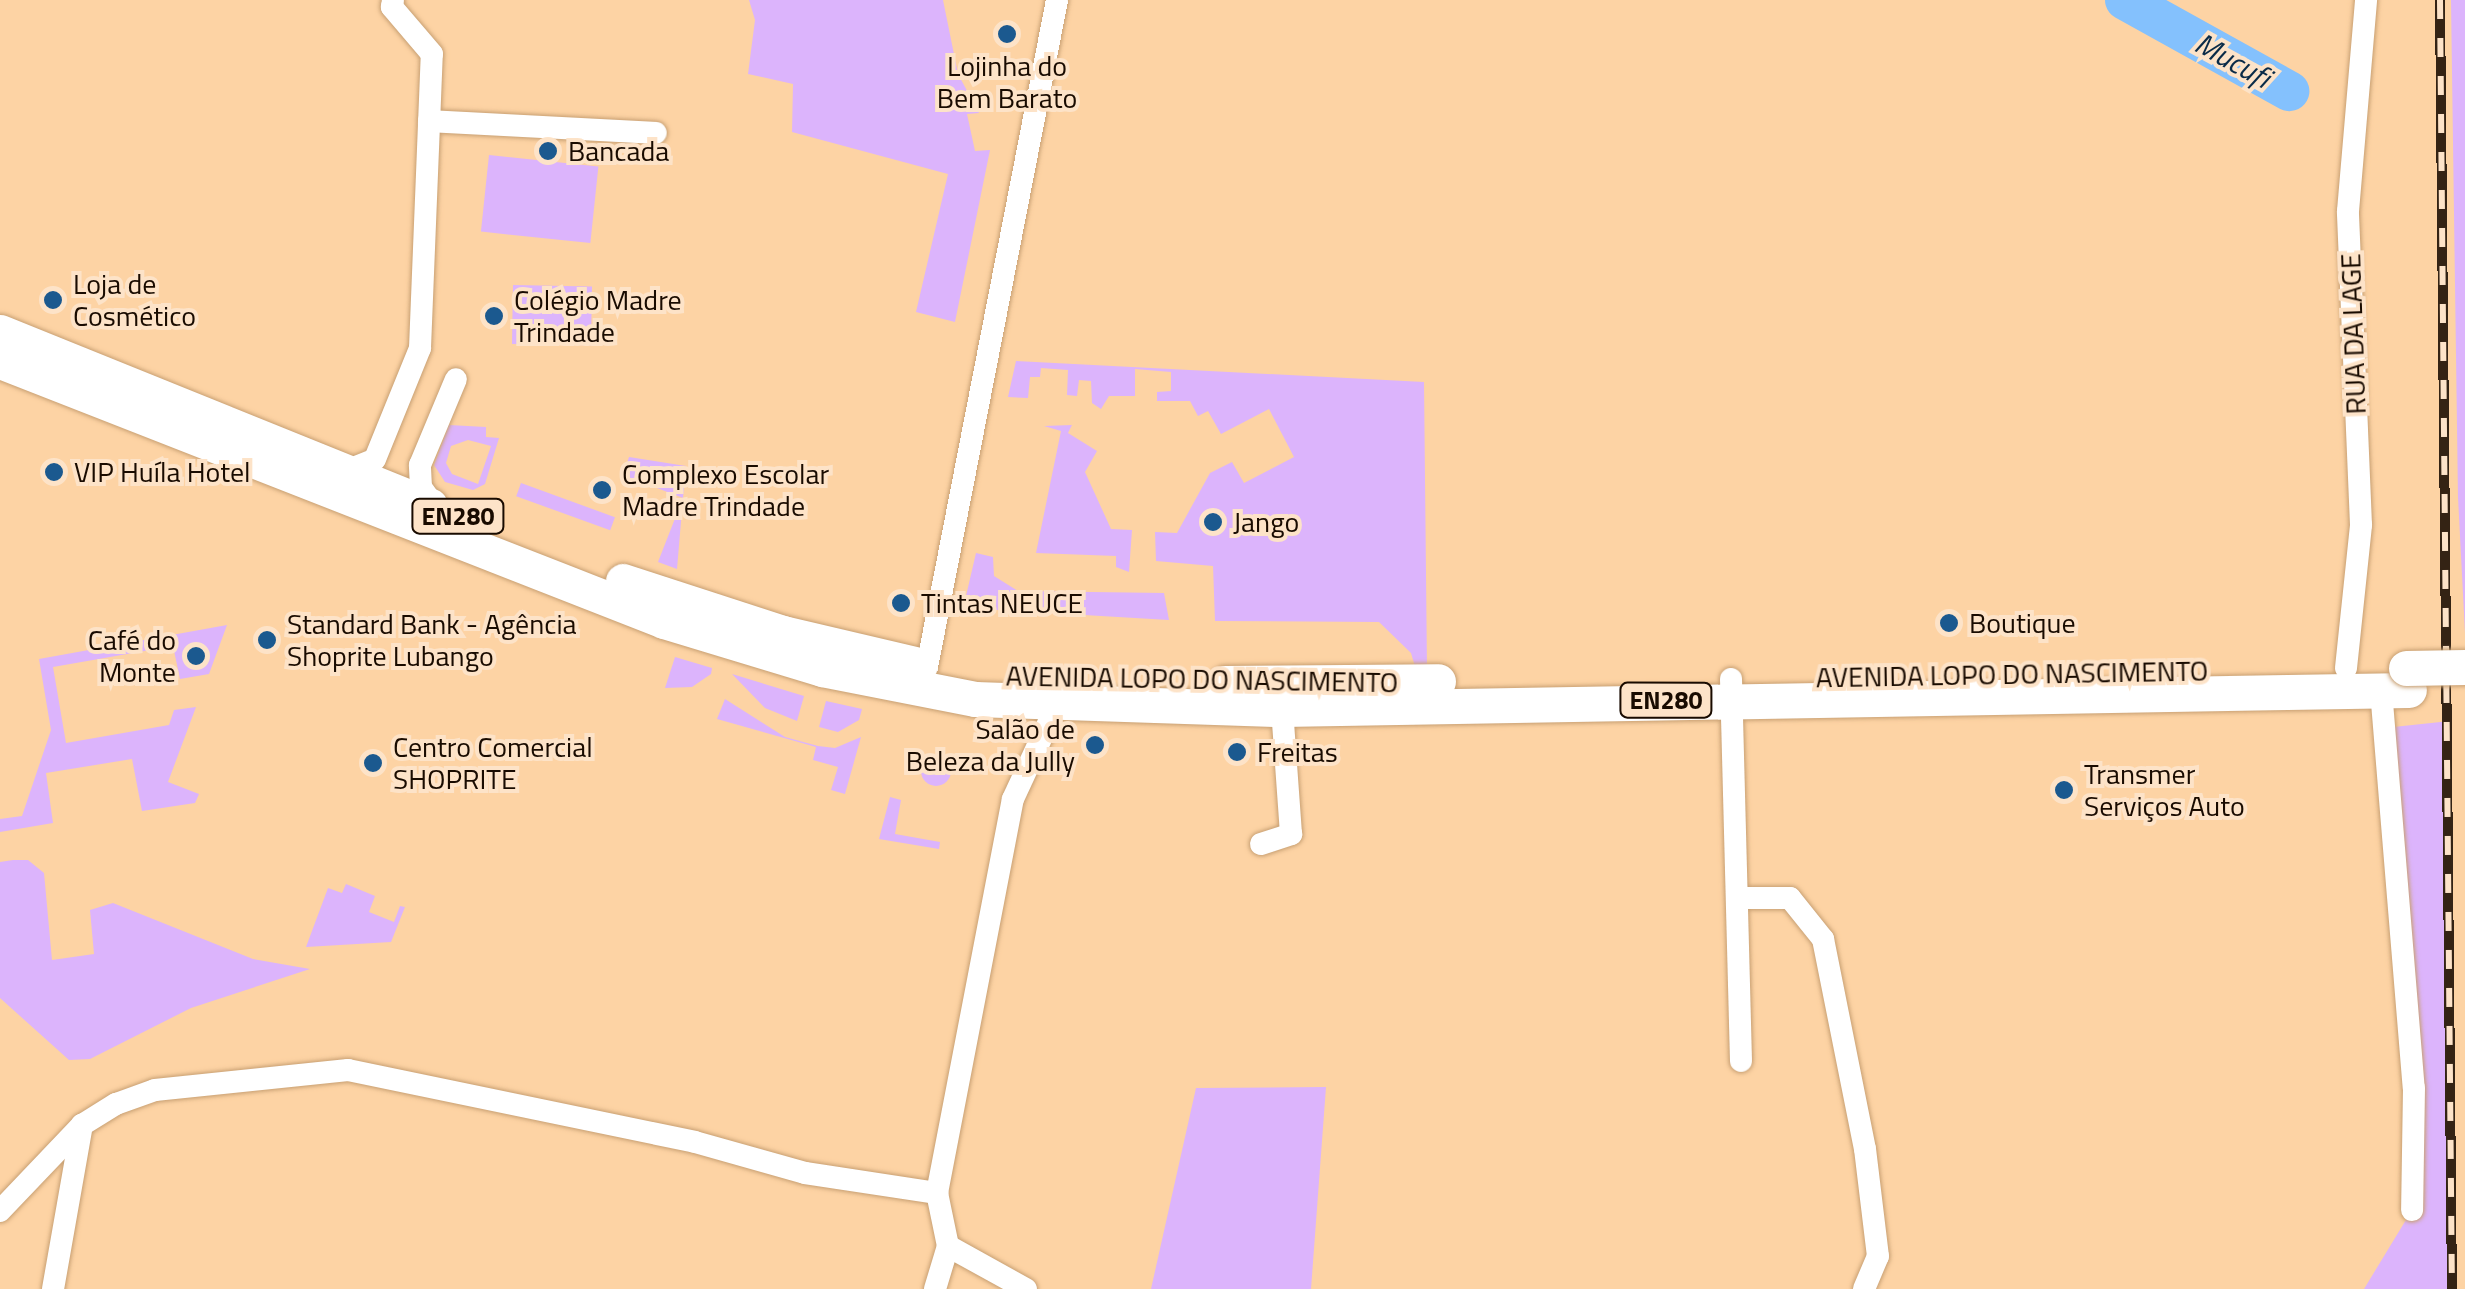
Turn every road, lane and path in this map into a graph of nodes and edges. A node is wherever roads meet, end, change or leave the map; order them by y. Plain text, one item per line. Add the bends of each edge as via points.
1 (393, 0) edge
2 (1057, 0) edge
3 (2366, 0) edge
4 (429, 121) junction
5 (656, 134) dead end
6 (0, 332) edge
7 (0, 361) edge
8 (456, 379) dead end
9 (406, 394) junction
10 (443, 410) junction
11 (345, 471) junction
12 (436, 508) junction
13 (927, 667) junction
14 (2465, 667) edge
15 (2346, 668) junction
16 (2398, 683) junction
17 (1732, 690) junction
18 (2465, 690) edge
19 (1056, 704) junction
20 (1282, 708) junction
21 (1260, 844) dead end
22 (1741, 898) junction
23 (1742, 1061) dead end
24 (82, 1126) junction
25 (937, 1193) junction
26 (2412, 1210) dead end
27 (0, 1211) edge
28 (948, 1246) junction
29 (53, 1289) edge
30 (934, 1289) edge
31 (1026, 1289) edge
32 (1864, 1289) edge

1 - 4 street via 432,54
2 - 13 street
3 - 15 street, RUA DA LAGE via 2348,211 2360,525
4 - 5 street
4 - 9 street via 420,348
6 - 11 main road, AVENIDA LOPO DO NASCIMENTO / EN280
7 - 19 main road, AVENIDA LOPO DO NASCIMENTO / EN280 via 578,590 755,651 975,699
8 - 10 street
9 - 10 street
9 - 11 street via 375,459
10 - 12 street via 420,465 421,488
11 - 12 main road, AVENIDA LOPO DO NASCIMENTO / EN280
12 - 13 main road, AVENIDA LOPO DO NASCIMENTO / EN280 via 679,600
13 - 17 main road, AVENIDA LOPO DO NASCIMENTO / EN280 via 1067,682
14 - 16 main road, AVENIDA LOPO DO NASCIMENTO / EN280, bridge
15 - 16 main road, AVENIDA LOPO DO NASCIMENTO / EN280
15 - 17 main road, AVENIDA LOPO DO NASCIMENTO / EN280
16 - 17 main road, AVENIDA LOPO DO NASCIMENTO / EN280
16 - 18 main road, AVENIDA LOPO DO NASCIMENTO / EN280
16 - 26 street via 2414,1088
17 - 20 main road, AVENIDA LOPO DO NASCIMENTO / EN280
17 - 22 street
19 - 20 main road, AVENIDA LOPO DO NASCIMENTO / EN280
19 - 25 street via 1013,798
20 - 21 street via 1291,834
22 - 23 street
22 - 32 street via 1790,898 1823,938 1865,1149 1878,1256
24 - 25 street via 156,1090 348,1070 694,1142 805,1173
24 - 27 street
24 - 29 street
25 - 28 street
28 - 30 street
28 - 31 street

